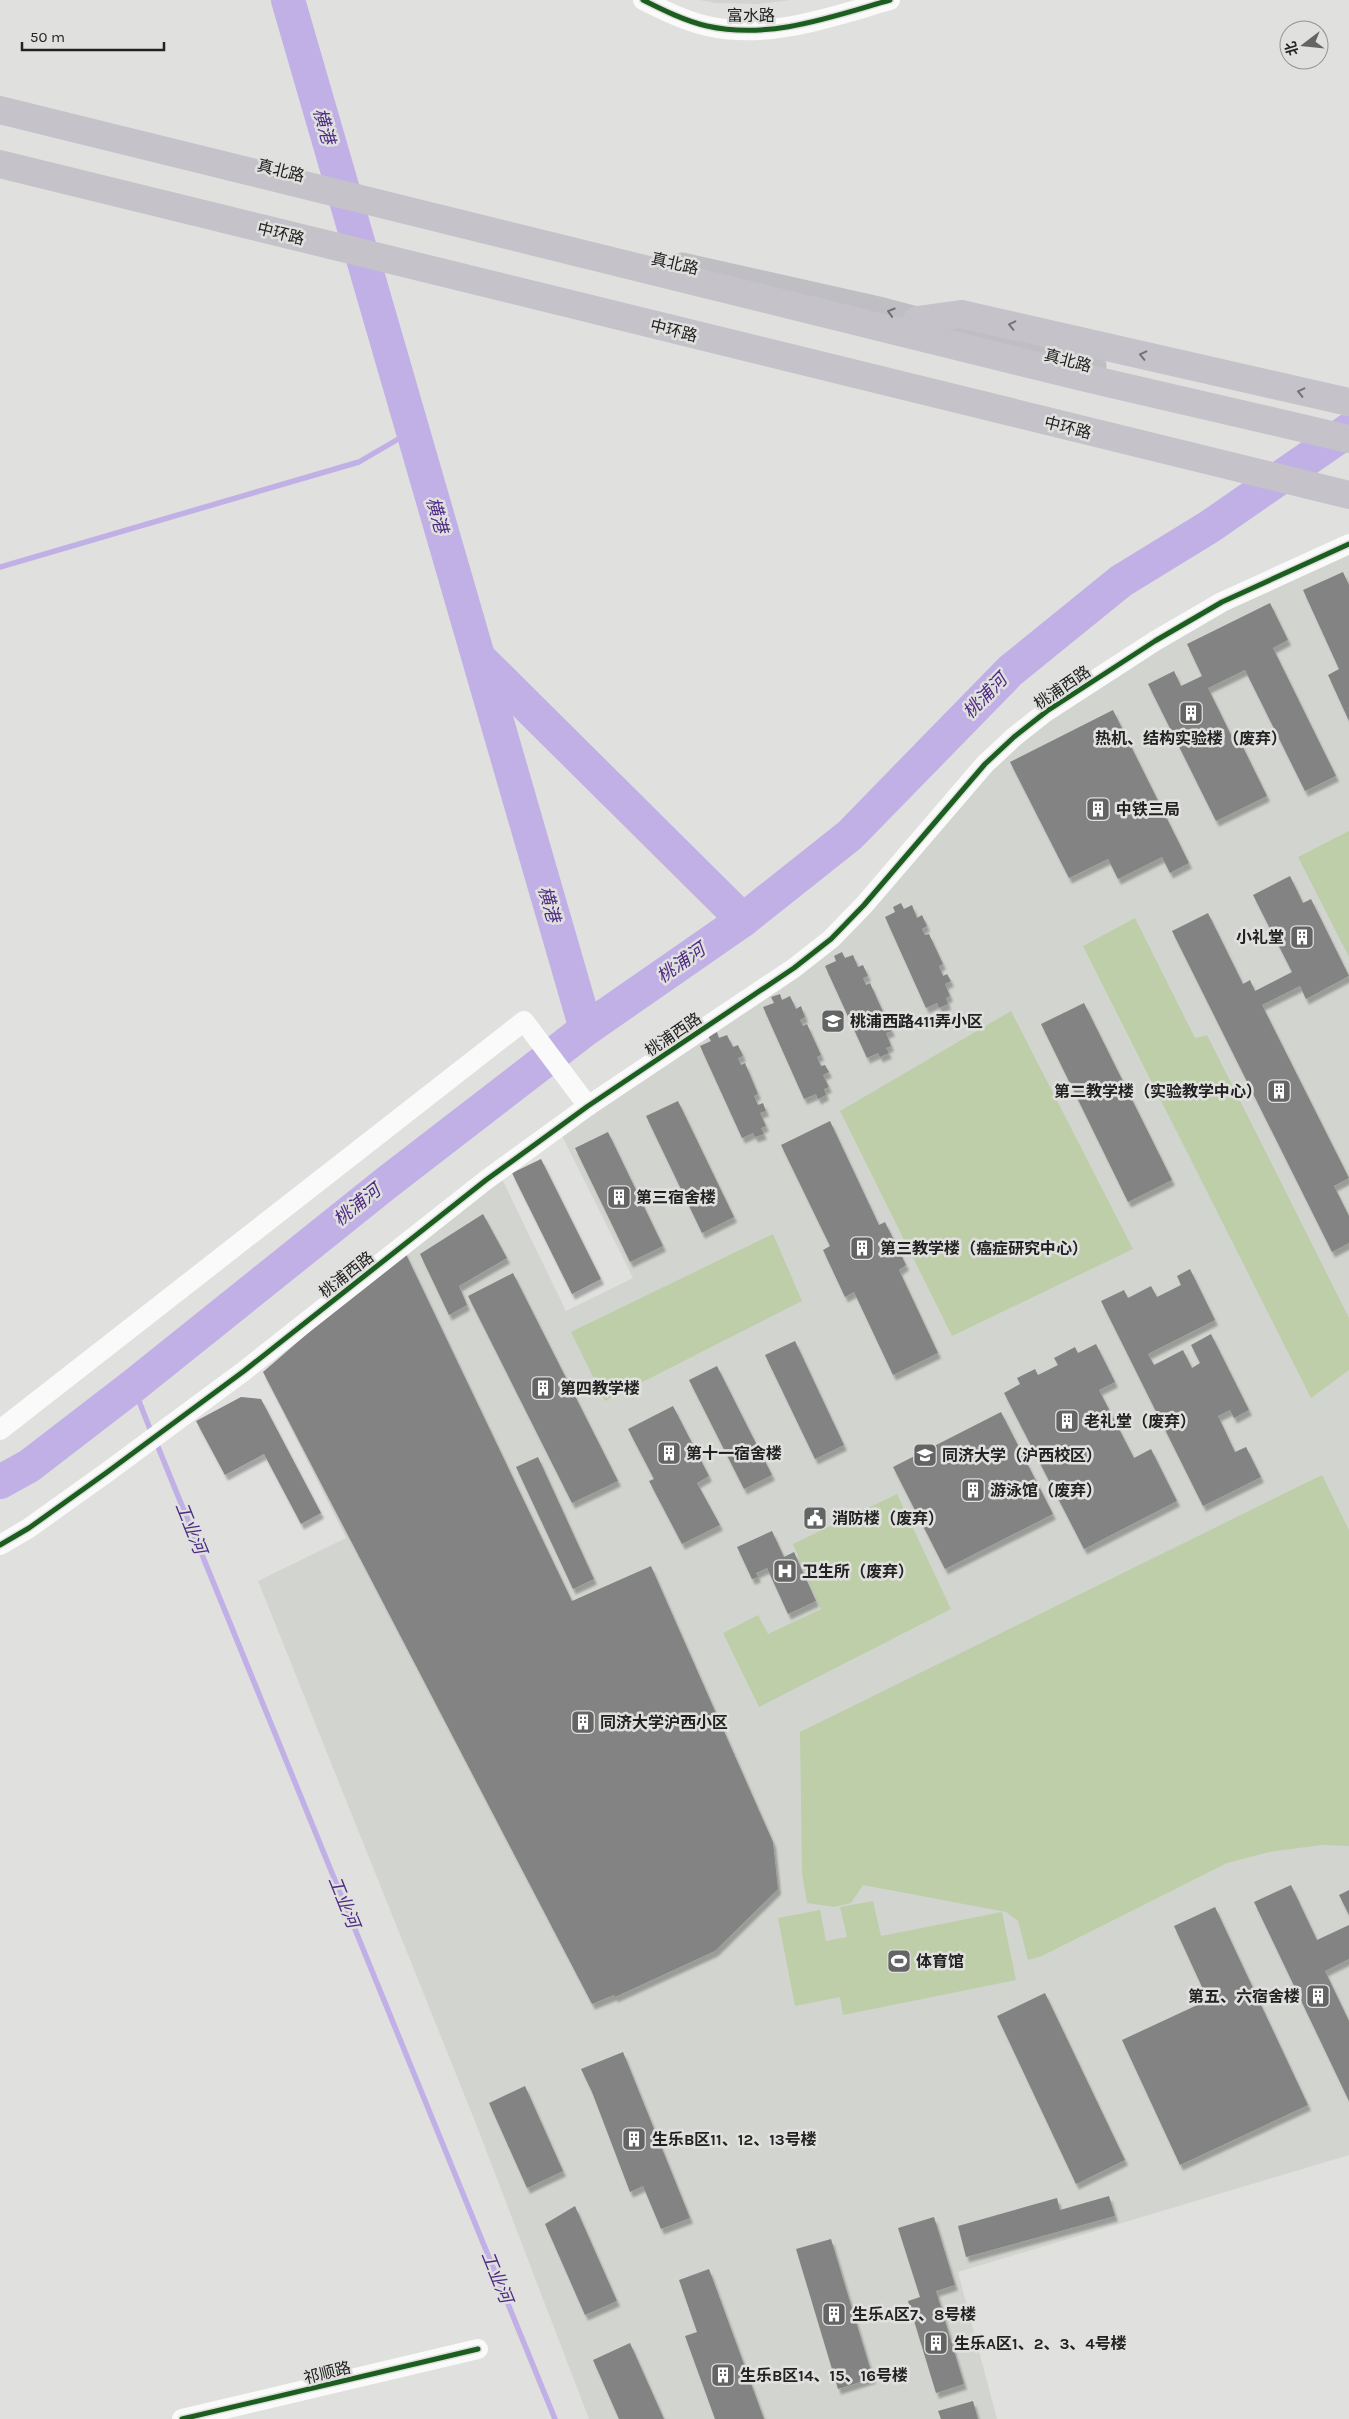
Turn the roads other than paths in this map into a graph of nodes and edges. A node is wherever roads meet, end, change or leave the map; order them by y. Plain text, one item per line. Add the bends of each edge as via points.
1 (643, 0) edge
2 (890, 0) edge
3 (0, 100) edge
4 (0, 110) edge
5 (0, 164) edge
6 (0, 172) edge
7 (917, 320) junction
8 (1349, 402) edge
9 (1349, 430) edge
10 (1349, 440) edge
11 (1349, 495) edge
12 (1349, 503) edge
13 (1349, 544) edge
14 (588, 1106) junction
15 (0, 1430) edge
16 (0, 1545) edge
17 (478, 2349) dead end
18 (182, 2419) edge

1 - 2 street, 富水路 via 707,26 743,30 778,29 813,22
7 -> 3 main road, 真北路 via 517,227
4 - 10 highway
5 - 11 highway, 中环路
6 - 12 main road
8 -> 7 highway via 961,314
7 - 9 main road, 真北路
13 - 14 street, 桃浦西路 via 1222,602 1047,711 985,764 831,940
14 - 15 street via 524,1021
14 - 16 street, 桃浦西路 via 486,1180 250,1367 140,1449
17 - 18 street, 祁顺路

